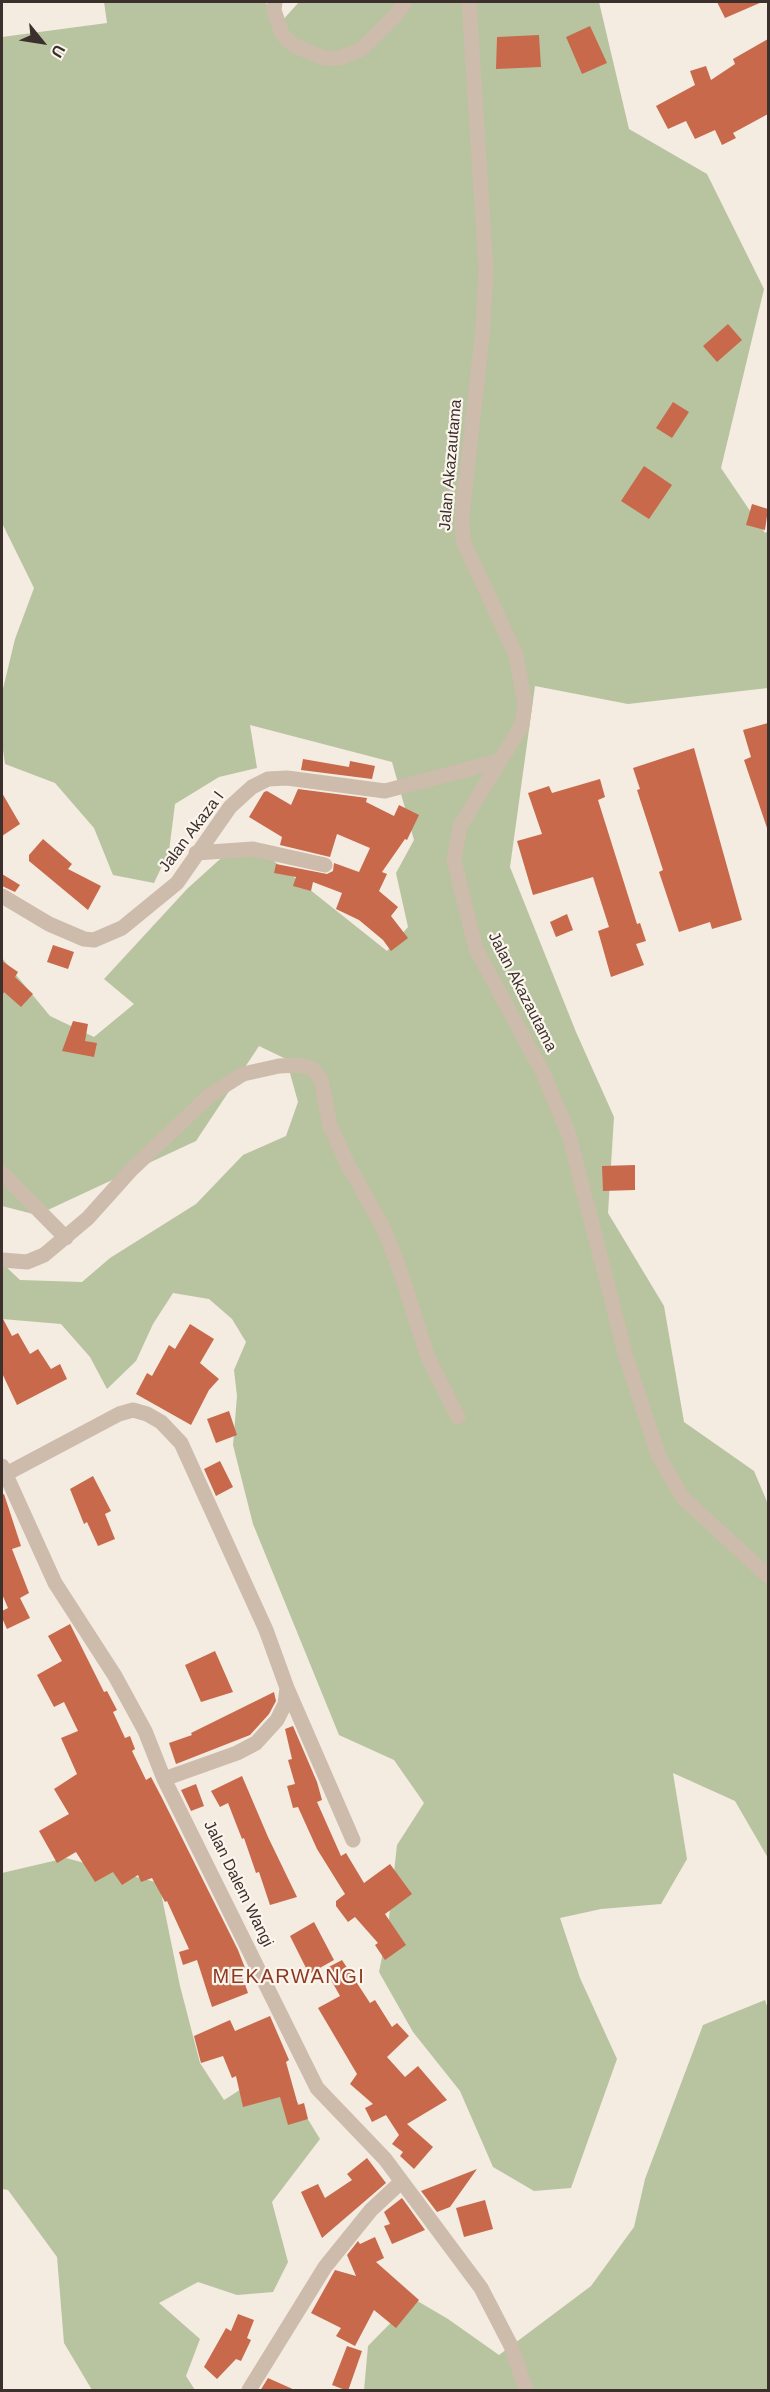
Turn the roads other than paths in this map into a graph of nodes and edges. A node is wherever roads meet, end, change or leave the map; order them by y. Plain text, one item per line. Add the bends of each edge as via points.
1 (275, 2) edge
2 (405, 2) edge
3 (469, 2) edge
4 (499, 761) junction
5 (196, 853) junction
6 (326, 865) dead end
7 (2, 896) edge
8 (2, 1173) edge
9 (66, 1238) junction
10 (2, 1260) edge
11 (458, 1417) dead end
12 (4, 1470) edge
13 (768, 1576) edge
14 (287, 1688) junction
15 (164, 1779) junction
16 (353, 1840) dead end
17 (401, 2182) junction
18 (249, 2391) edge
19 (526, 2391) edge

1 - 2 street via 282,34 293,45 324,58 340,58 362,49
3 - 4 street, Jalan Akazautama via 486,269 463,541 516,655 525,703 522,725
4 - 5 street, Jalan Akaza I via 385,791 268,779 252,787 230,807
4 - 13 street, Jalan Akazautama via 460,826 454,860 476,949 543,1075 569,1135 627,1360 659,1457 683,1498
5 - 6 street via 253,849
5 - 7 street, Jalan Akaza I via 177,883 122,928 94,940 49,924
8 - 9 street
9 - 10 street via 27,1262
9 - 11 street via 210,1095 243,1074 279,1066 312,1068 321,1079 330,1126 384,1229 427,1355
12 - 14 street via 119,1414 133,1410 161,1422 181,1443 266,1630
12 - 15 street, Jalan Dalem Wangi via 56,1582 115,1676 145,1731
14 - 15 street via 277,1720 256,1743 237,1754
14 - 16 street
15 - 17 street, Jalan Dalem Wangi via 317,2088 385,2159
17 - 18 street via 325,2267
17 - 19 street, Jalan Dalem Wangi via 481,2288 511,2346

